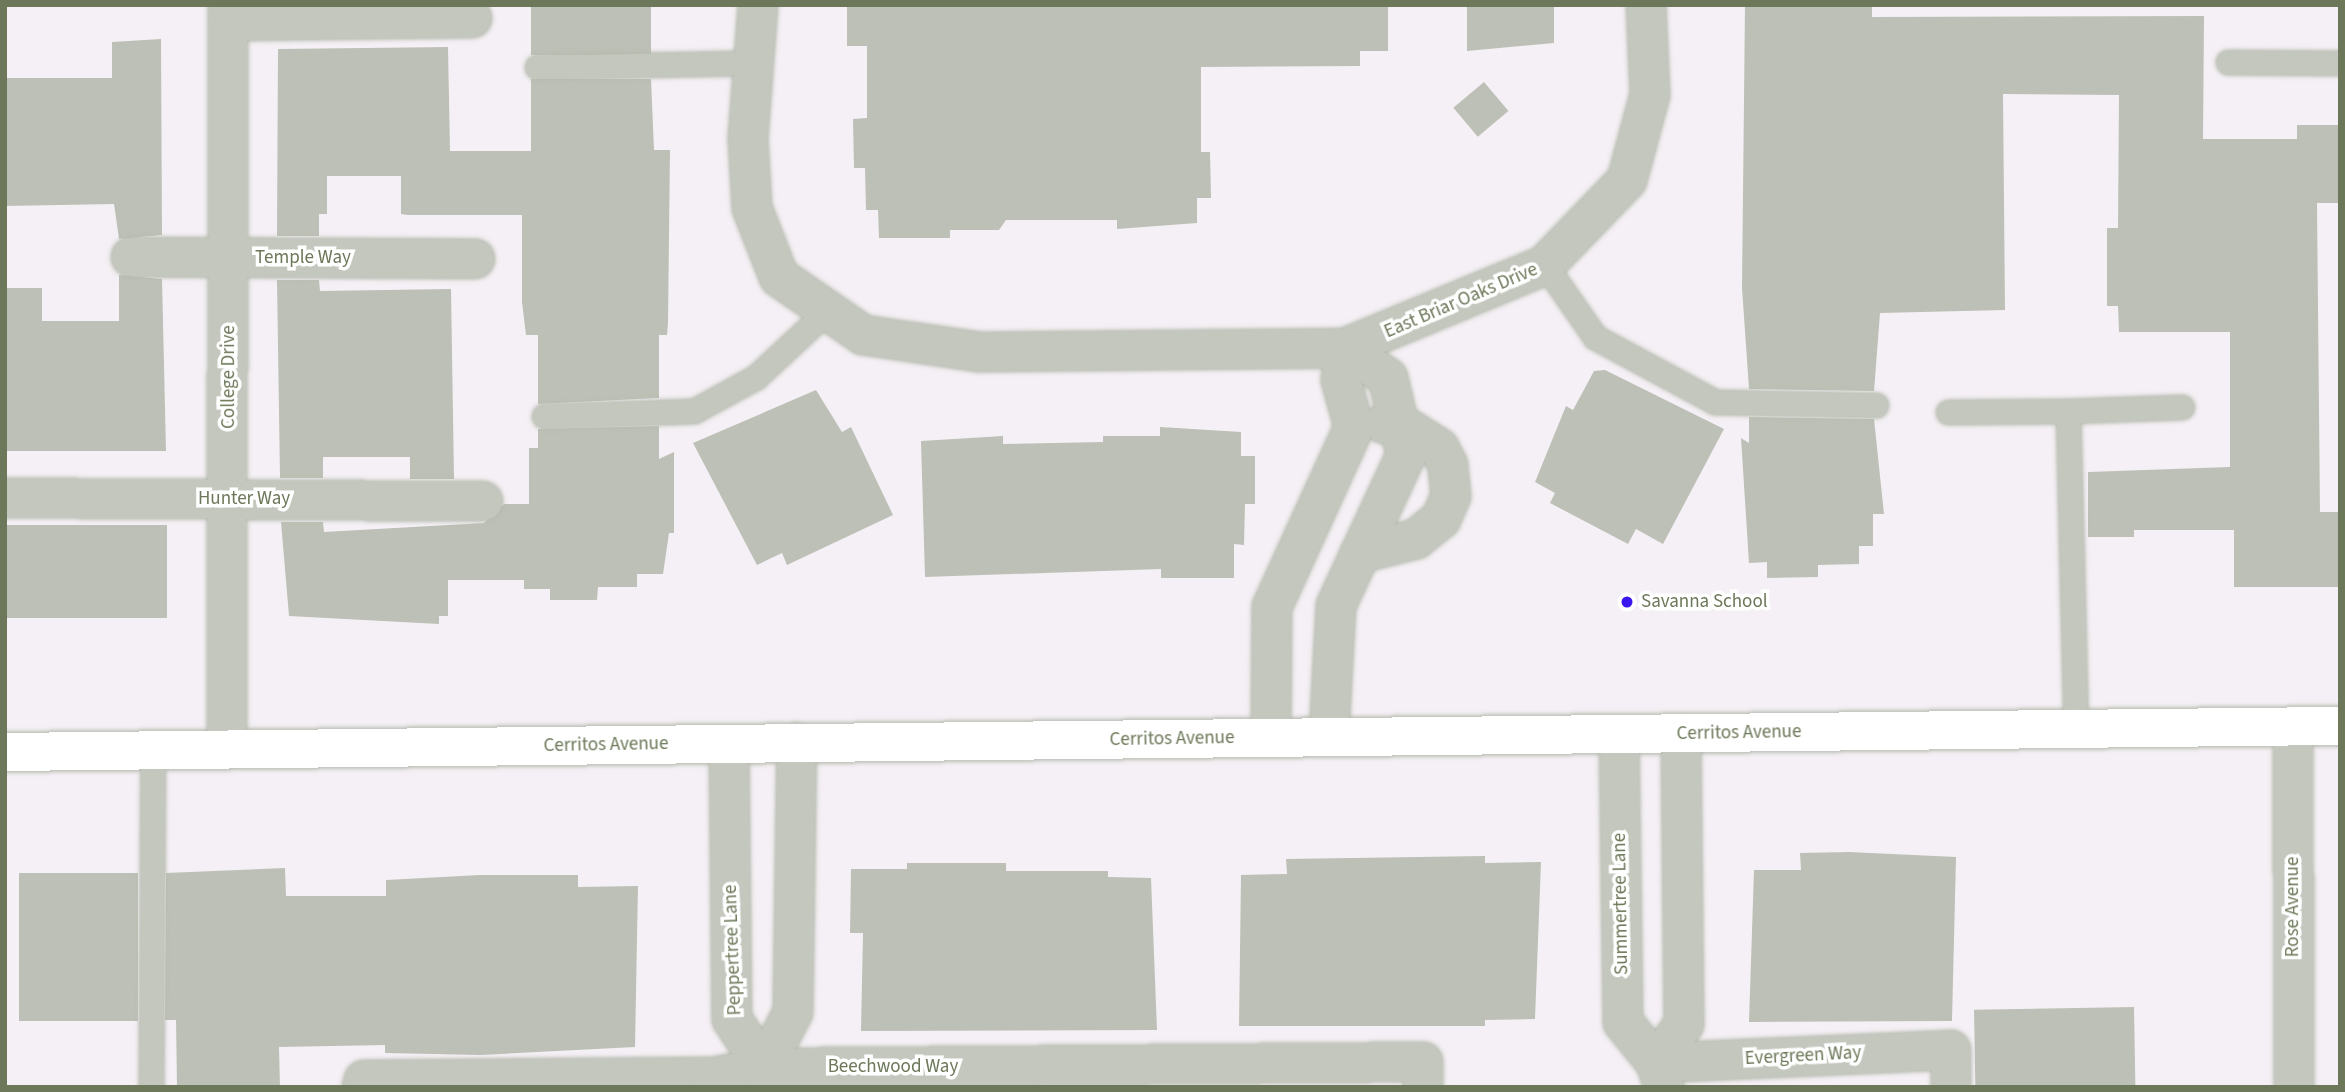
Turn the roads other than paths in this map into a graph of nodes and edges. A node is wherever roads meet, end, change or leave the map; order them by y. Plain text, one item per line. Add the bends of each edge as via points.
1 (758, 5) edge
2 (1646, 5) edge
3 (228, 13) edge
4 (472, 18) dead end
5 (2228, 62) dead end
6 (2340, 63) edge
7 (755, 64) junction
8 (537, 67) dead end
9 (131, 257) dead end
10 (229, 258) junction
11 (475, 259) dead end
12 (1545, 265) junction
13 (828, 310) junction
14 (1345, 348) junction
15 (1876, 405) dead end
16 (2182, 407) dead end
17 (2068, 411) junction
18 (1948, 412) dead end
19 (544, 416) dead end
20 (1398, 422) junction
21 (1354, 428) junction
22 (5, 498) edge
23 (228, 499) junction
24 (483, 501) dead end
25 (1360, 553) junction
26 (2340, 726) edge
27 (2293, 727) junction
28 (2076, 729) junction
29 (1681, 733) junction
30 (1619, 734) junction
31 (1271, 737) junction
32 (1329, 737) junction
33 (797, 742) junction
34 (729, 744) junction
35 (153, 750) junction
36 (227, 750) junction
37 (5, 752) edge
38 (764, 1068) junction
39 (1951, 1068) edge
40 (1423, 1074) edge
41 (1660, 1075) edge
42 (968, 1076) edge
43 (713, 1082) edge
44 (363, 1084) edge
45 (151, 1087) edge
46 (2294, 1087) edge

1 - 7 street, East Briar Oaks Drive
2 - 12 street, East Briar Oaks Drive via 1650,95 1627,180
3 - 4 street
3 - 10 street, College Drive
5 - 6 lane
7 - 8 lane
7 - 13 street, East Briar Oaks Drive via 748,139 752,208 779,276
9 - 10 street, Temple Way
10 - 11 street, Temple Way
10 - 23 street, College Drive
12 - 14 street, East Briar Oaks Drive
12 - 15 lane via 1595,337 1715,402
13 - 14 street, East Briar Oaks Drive via 863,335 979,352
13 - 19 lane via 756,377 694,411
14 - 20 street via 1388,378
14 - 21 street via 1341,380
16 - 17 lane
17 - 18 lane
17 - 28 lane
20 - 21 street
20 - 25 street via 1406,455
20 - 25 street via 1439,449 1448,466 1451,496 1441,519 1416,539
21 - 31 street via 1272,607
22 - 23 street, Hunter Way
23 - 24 street, Hunter Way
23 - 36 street, College Drive
25 - 32 street via 1336,606
26 - 27 main road, Cerritos Avenue
27 - 28 main road, Cerritos Avenue
27 - 46 street, Rose Avenue
28 - 29 main road, Cerritos Avenue
29 - 30 main road, Cerritos Avenue
29 - 41 street via 1684,1024
30 - 32 main road, Cerritos Avenue
30 - 41 street, Summertree Lane via 1623,1022
31 - 32 main road, Cerritos Avenue
31 - 33 main road, Cerritos Avenue
33 - 34 main road, Cerritos Avenue
33 - 38 street via 793,1012
34 - 36 main road, Cerritos Avenue
34 - 38 street, Peppertree Lane via 732,1019
35 - 36 main road, Cerritos Avenue
35 - 37 main road, Cerritos Avenue
35 - 45 lane via 157,855
38 - 42 street, Beechwood Way
38 - 43 street, Beechwood Way
39 - 41 street, Evergreen Way
40 - 42 street, Beechwood Way
43 - 44 street, Beechwood Way

